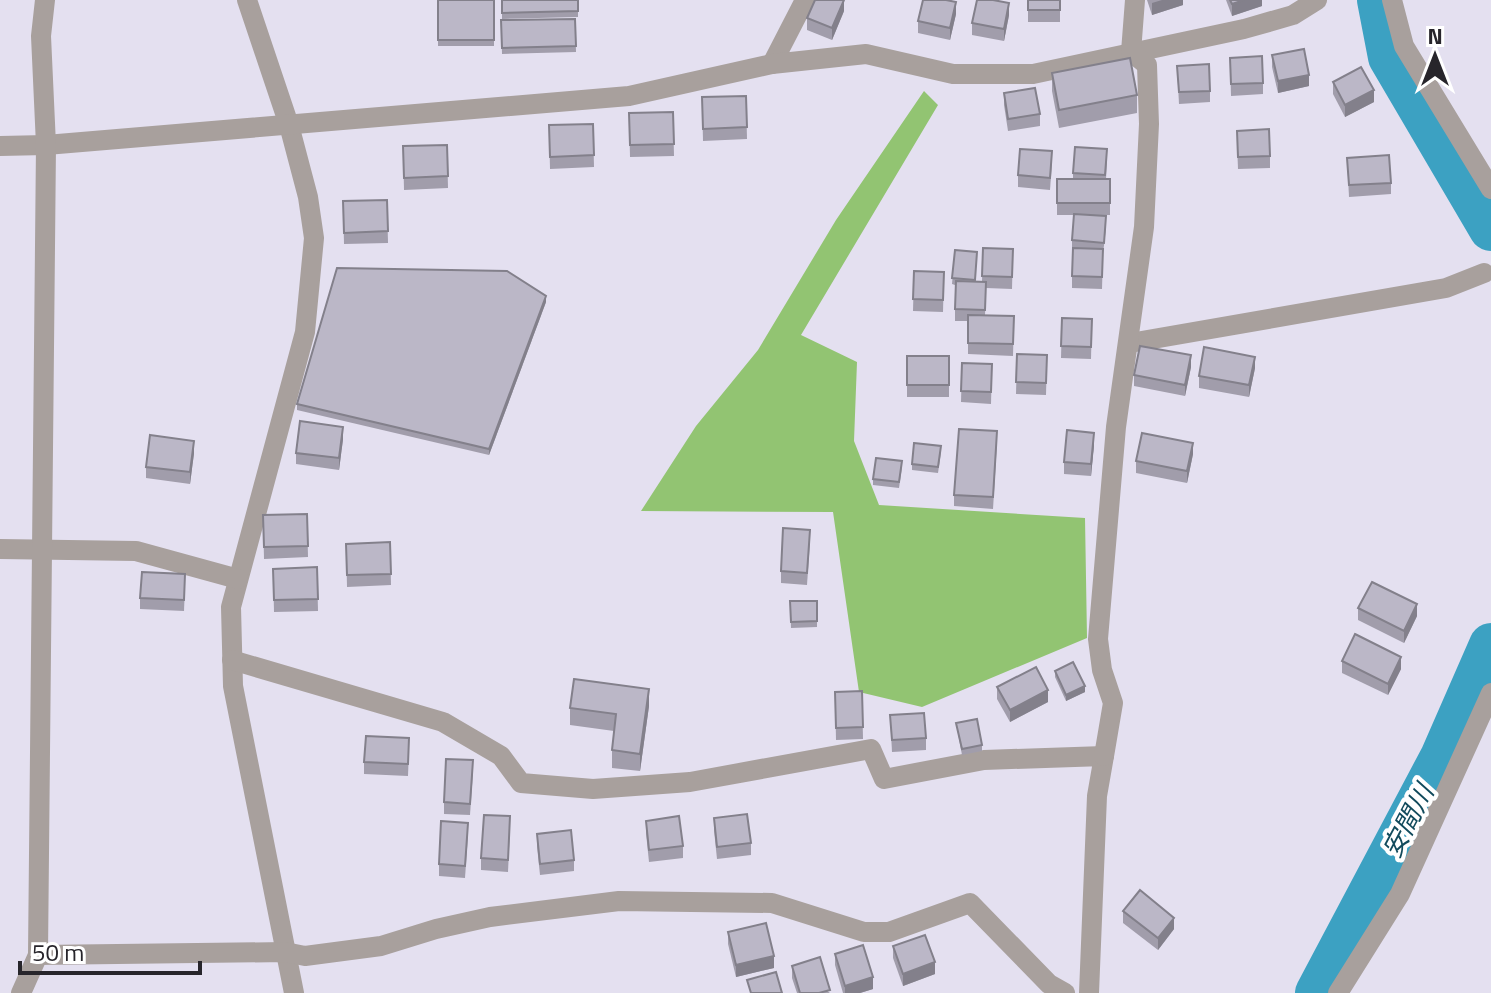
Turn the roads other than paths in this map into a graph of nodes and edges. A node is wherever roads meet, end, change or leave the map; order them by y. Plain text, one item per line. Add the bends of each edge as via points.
1 (45, 0) edge
2 (247, 0) edge
3 (805, 0) edge
4 (1135, 0) edge
5 (1317, 0) edge
6 (1392, 0) edge
7 (1131, 52) junction
8 (772, 64) junction
9 (289, 125) junction
10 (46, 145) junction
11 (0, 146) edge
12 (1491, 189) edge
13 (1484, 273) dead end
14 (1130, 343) junction
15 (0, 549) edge
16 (42, 550) junction
17 (238, 579) junction
18 (232, 660) junction
19 (1491, 693) edge
20 (1104, 756) junction
21 (285, 952) junction
22 (38, 955) junction
23 (21, 993) edge
24 (294, 993) edge
25 (1065, 993) edge
26 (1089, 993) edge
27 (1338, 993) edge

1 - 10 street via 41,36
2 - 9 street
3 - 8 street
4 - 7 street
5 - 7 street via 1293,15 1244,29
6 - 12 street via 1404,46
7 - 8 street via 1033,74 953,74 866,54
7 - 14 street via 1147,65 1149,124
8 - 9 street via 629,96
9 - 10 street
9 - 17 street via 308,197 312,278 305,332
10 - 11 street
10 - 16 street
13 - 14 street via 1446,288
14 - 20 street via 1116,427 1098,639 1113,703
15 - 16 street
16 - 17 street via 136,551
16 - 22 street
17 - 18 street via 231,607
18 - 20 street via 443,722 501,756 521,783 593,789 690,782 871,749 884,779 984,760
18 - 21 street
19 - 27 street via 1400,894
20 - 26 street via 1097,796
21 - 22 street
21 - 24 street
21 - 25 street via 305,956 381,946 490,917 619,901 772,903 864,932 889,932 970,903 1049,984
22 - 23 street

